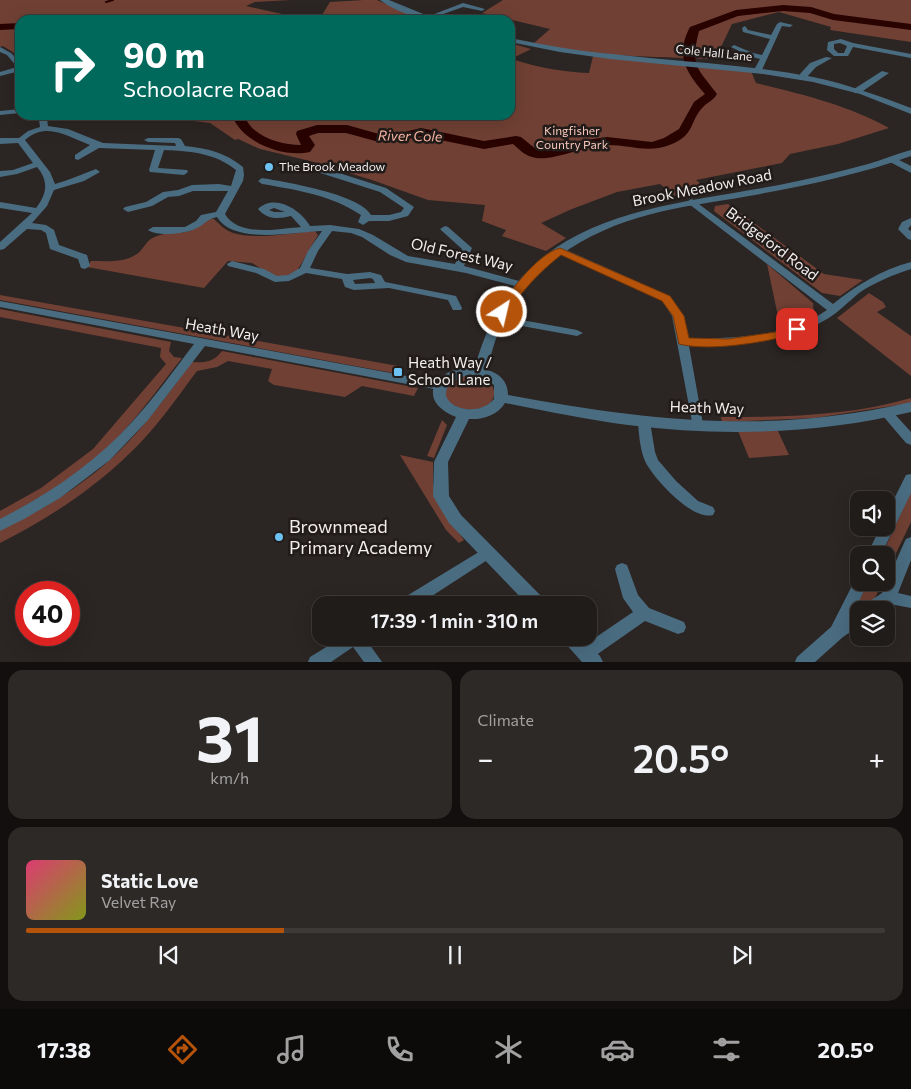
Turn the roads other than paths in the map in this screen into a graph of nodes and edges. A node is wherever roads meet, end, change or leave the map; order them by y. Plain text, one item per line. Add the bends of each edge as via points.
1 (383, 0) edge
2 (482, 9) dead end
3 (421, 15) edge
4 (440, 15) edge
5 (790, 25) dead end
6 (743, 30) dead end
7 (772, 37) junction
8 (515, 41) edge
9 (851, 45) dead end
10 (734, 47) dead end
11 (0, 50) edge
12 (911, 56) edge
13 (763, 57) junction
14 (828, 58) dead end
15 (15, 61) edge
16 (15, 69) edge
17 (758, 70) junction
18 (0, 74) edge
19 (803, 76) junction
20 (895, 76) dead end
21 (856, 90) junction
22 (911, 111) edge
23 (15, 112) edge
24 (0, 113) edge
25 (43, 120) edge
26 (44, 129) junction
27 (20, 140) junction
28 (148, 140) dead end
29 (0, 141) edge
30 (97, 145) junction
31 (160, 149) junction
32 (182, 149) junction
33 (911, 153) edge
34 (78, 156) dead end
35 (892, 160) junction
36 (38, 164) junction
37 (314, 168) dead end
38 (911, 170) edge
39 (96, 172) dead end
40 (184, 172) dead end
41 (0, 174) edge
42 (262, 181) dead end
43 (50, 188) junction
44 (234, 189) junction
45 (692, 202) junction
46 (0, 206) edge
47 (128, 209) dead end
48 (38, 211) junction
49 (294, 212) dead end
50 (220, 214) junction
51 (366, 218) junction
52 (911, 221) edge
53 (25, 226) junction
54 (306, 228) junction
55 (329, 228) junction
56 (445, 229) dead end
57 (153, 230) dead end
58 (356, 231) junction
59 (911, 237) edge
60 (0, 247) edge
61 (560, 251) junction
62 (232, 264) dead end
63 (911, 265) edge
64 (84, 266) dead end
65 (458, 268) junction
66 (304, 270) junction
67 (522, 285) junction
68 (0, 304) edge
69 (457, 308) dead end
70 (834, 310) junction
71 (499, 319) junction
72 (577, 332) dead end
73 (684, 342) junction
74 (201, 343) junction
75 (480, 372) junction
76 (439, 386) junction
77 (502, 398) junction
78 (911, 407) edge
79 (887, 412) junction
80 (464, 414) junction
81 (644, 422) junction
82 (697, 424) junction
83 (911, 440) edge
84 (911, 479) edge
85 (708, 511) dead end
86 (0, 526) edge
87 (911, 543) edge
88 (878, 546) edge
89 (487, 553) junction
90 (622, 569) dead end
91 (857, 591) edge
92 (419, 596) edge
93 (530, 596) edge
94 (888, 597) junction
95 (882, 601) edge
96 (911, 602) edge
97 (643, 614) junction
98 (850, 623) edge
99 (678, 627) dead end
100 (837, 632) junction
101 (342, 646) edge
102 (361, 646) edge
103 (579, 646) edge
104 (590, 657) edge
105 (811, 659) edge
106 (316, 662) edge
107 (374, 662) edge

1 - 3 street
2 - 4 street via 463,5
5 - 7 street via 777,22
6 - 7 street
7 - 13 street
8 - 17 street, Cole Hall Lane via 557,50
9 - 12 street
10 - 13 street
11 - 15 street
13 - 17 street
14 - 19 street via 813,65
16 - 18 street
17 - 19 street, Cole Hall Lane
19 - 21 street, Cole Hall Lane
20 - 21 street via 881,71
21 - 22 street, Cole Hall Lane
23 - 24 street
25 - 26 street
26 - 27 street
26 - 30 street via 61,130
27 - 29 street
27 - 36 street
28 - 32 street via 178,141
30 - 31 street
30 - 34 street
31 - 32 street
31 - 40 street via 153,170
32 - 44 street via 212,153 235,163 240,174
33 - 35 street, Brook Meadow Road
35 - 38 street
35 - 45 street, Brook Meadow Road via 800,184
36 - 41 street
36 - 43 street via 48,176
37 - 51 street via 383,190 409,207 405,214
39 - 43 street
42 - 51 street via 278,180 333,197 355,206 366,214
43 - 48 street
44 - 47 street via 192,188
44 - 50 street
45 - 61 street, Brook Meadow Road via 653,210 599,228
45 - 70 street, Bridgeford Road
46 - 48 street
48 - 53 street
49 - 54 street
50 - 54 street, Old Forest Way via 223,220 240,231 252,233
50 - 57 street via 204,217 196,228
51 - 58 street
52 - 59 street via 903,229
53 - 60 street
53 - 64 street via 43,227 51,232 54,247 83,256
54 - 55 street, Old Forest Way
55 - 58 street, Old Forest Way
55 - 66 street
56 - 65 street via 467,248
58 - 65 street, Old Forest Way via 408,260
61 - 67 street, Brook Meadow Road
61 - 73 street via 666,298 678,316
62 - 66 street via 279,280
63 - 70 street via 872,281
65 - 67 street, Old Forest Way
66 - 69 street via 347,277 349,285 354,287 400,286 452,298
67 - 71 street, Brook Meadow Road
68 - 74 street, Heath Way
70 - 73 street via 817,321 777,336 728,342
71 - 72 street
71 - 75 street, Brook Meadow Road
73 - 82 street
74 - 76 street, Heath Way
74 - 86 street via 136,426 99,461 59,492
75 - 76 street via 455,373
75 - 77 street via 494,377 502,387
76 - 80 street via 439,400 445,407
77 - 80 street via 488,411
77 - 81 street, Heath Way
78 - 79 street, Heath Way
79 - 82 street, Heath Way via 794,425
79 - 83 street
80 - 89 street via 442,462 441,496 455,519
81 - 82 street, Heath Way
81 - 85 street via 652,462 693,505
84 - 88 street
87 - 94 street
89 - 92 street
89 - 93 street
90 - 97 street via 631,598
91 - 100 street
94 - 95 street
94 - 96 street
97 - 99 street
97 - 104 street
98 - 100 street
100 - 105 street
101 - 106 street
102 - 107 street
103 - 104 street

